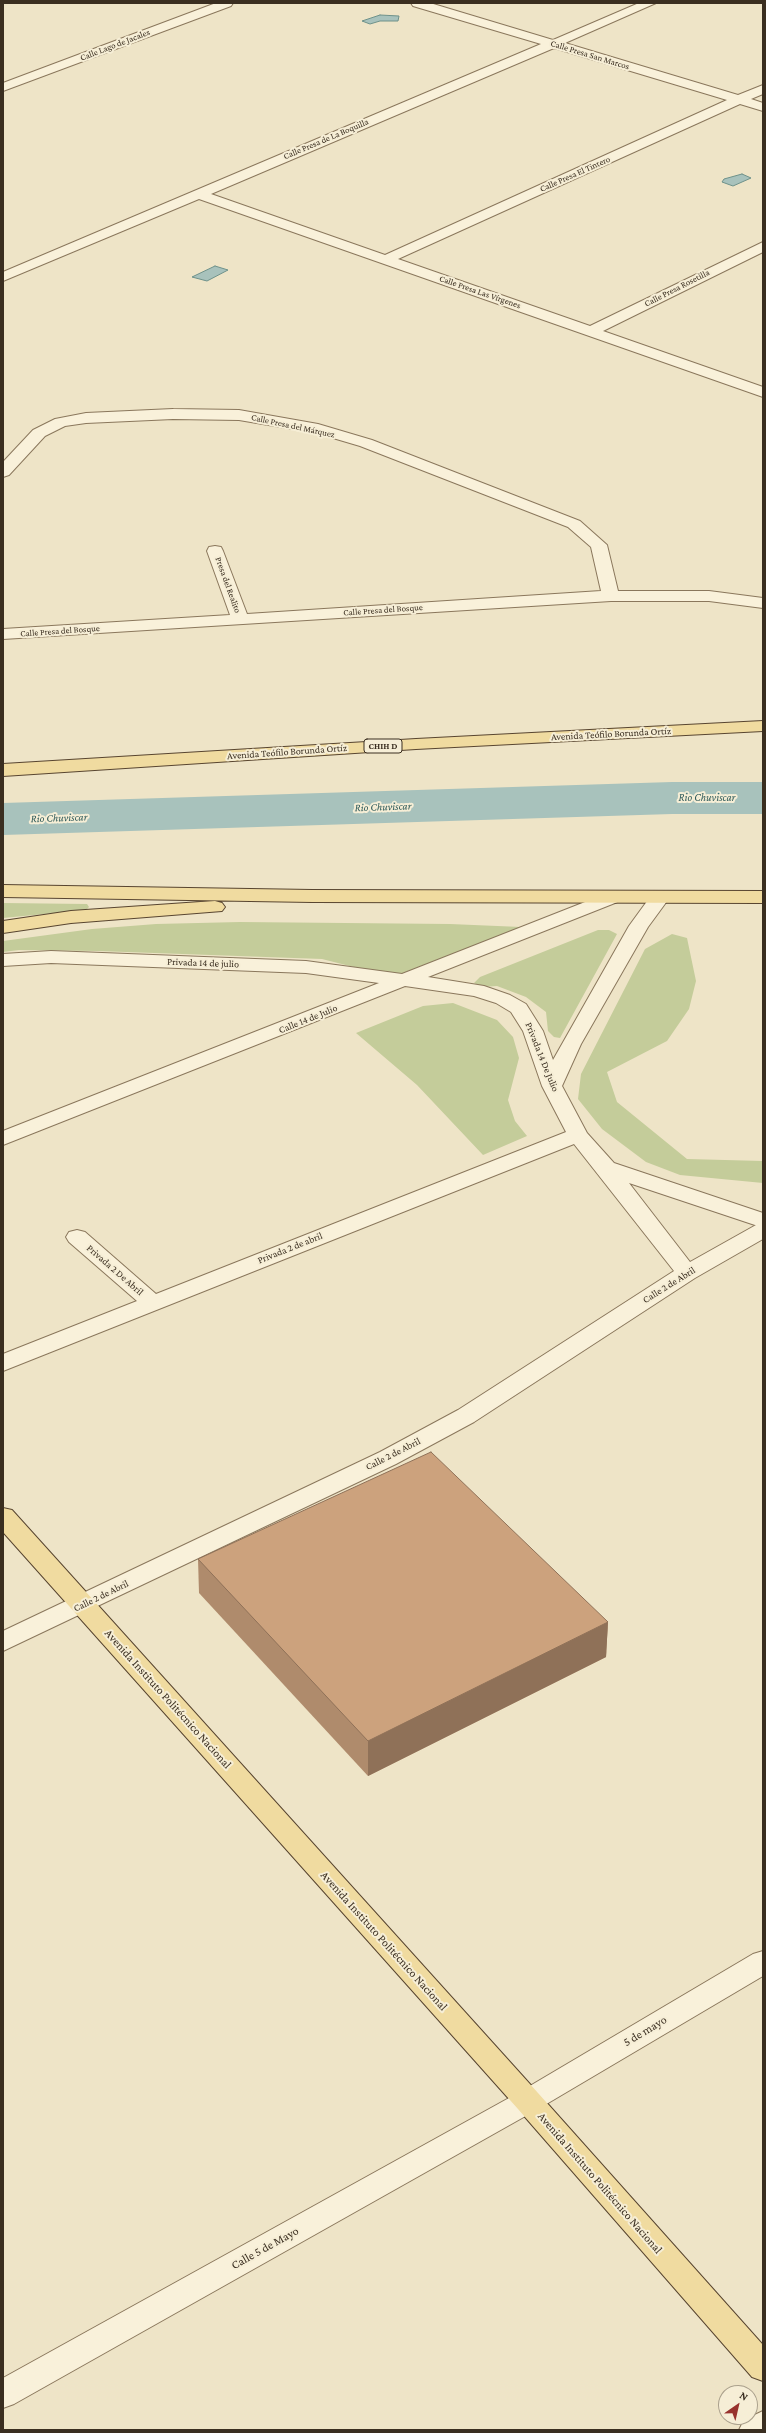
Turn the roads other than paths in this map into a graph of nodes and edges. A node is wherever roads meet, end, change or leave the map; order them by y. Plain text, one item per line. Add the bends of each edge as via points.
1 (227, 3) edge
2 (417, 3) edge
3 (650, 3) edge
4 (553, 44) junction
5 (3, 87) edge
6 (763, 89) edge
7 (738, 100) junction
8 (763, 107) edge
9 (196, 194) junction
10 (763, 246) edge
11 (387, 259) junction
12 (3, 277) edge
13 (592, 331) junction
14 (763, 392) edge
15 (3, 472) edge
16 (215, 551) dead end
17 (611, 596) junction
18 (763, 603) edge
19 (240, 619) junction
20 (3, 634) edge
21 (763, 726) edge
22 (3, 770) edge
23 (3, 891) edge
24 (312, 896) junction
25 (613, 897) junction
26 (660, 897) junction
27 (763, 897) edge
28 (3, 927) edge
29 (3, 960) edge
30 (403, 982) junction
31 (552, 1086) junction
32 (578, 1135) junction
33 (3, 1139) edge
34 (606, 1168) junction
35 (763, 1220) edge
36 (763, 1230) edge
37 (77, 1237) dead end
38 (687, 1273) junction
39 (154, 1302) junction
40 (3, 1363) edge
41 (3, 1516) edge
42 (83, 1605) junction
43 (3, 1642) edge
44 (763, 1962) edge
45 (528, 2101) junction
46 (763, 2368) edge
47 (3, 2394) edge
48 (763, 2425) edge
49 (755, 2430) edge

1 - 5 street, Calle Lago de Jacales
2 - 4 street, Calle Presa San Marcos
3 - 4 street, Calle Presa de La Boquilla
4 - 7 street, Calle Presa San Marcos
4 - 9 street, Calle Presa de La Boquilla
6 - 7 street, Calle Presa El Tintero
7 - 8 street, Calle Presa San Marcos
7 - 11 street, Calle Presa El Tintero
9 - 11 street, Calle Presa Las Vírgenes
9 - 12 street, Calle Presa de La Boquilla
10 - 13 street, Calle Presa Rosetilla
11 - 13 street, Calle Presa Las Vírgenes
13 - 14 street, Calle Presa Las Vírgenes
15 - 17 street, Calle Presa del Márquez via 39,433 61,422 86,418 173,414 239,415 318,429 366,443 574,524 599,545
16 - 19 street, Presa del Realito
17 - 18 street, Calle Presa del Bosque via 709,596
17 - 19 street, Calle Presa del Bosque
19 - 20 street, Calle Presa del Bosque
21 - 22 main road, Avenida Teófilo Borunda Ortíz / CHIH D via 416,744
23 - 24 main road
24 - 25 main road
24 - 28 main road via 72,918
25 - 26 main road
25 - 30 street, Calle 14 de Julio
26 - 27 main road
26 - 31 street via 639,926 571,1044
29 - 30 street, Privada 14 de julio via 51,957 306,967
30 - 31 street, Privada 14 De Julio via 478,990 519,1008 533,1031
30 - 33 street, Calle 14 de Julio
31 - 32 street, Privada 14 De Julio
32 - 34 street, Privada 14 De Julio
32 - 39 street, Privada 2 de abril
34 - 35 street
34 - 38 street, Privada 14 De Julio
36 - 38 street, Calle 2 de Abril
37 - 39 street, Privada 2 De Abril
38 - 42 street, Calle 2 de Abril via 466,1416 381,1461
39 - 40 street, Privada 2 de abril
41 - 42 main road, Avenida Instituto Politécnico Nacional
42 - 43 street, Calle 2 de Abril
42 - 45 main road, Avenida Instituto Politécnico Nacional
44 - 45 street, 5 de mayo
45 - 46 main road, Avenida Instituto Politécnico Nacional
45 - 47 street, Calle 5 de Mayo
48 - 49 street

